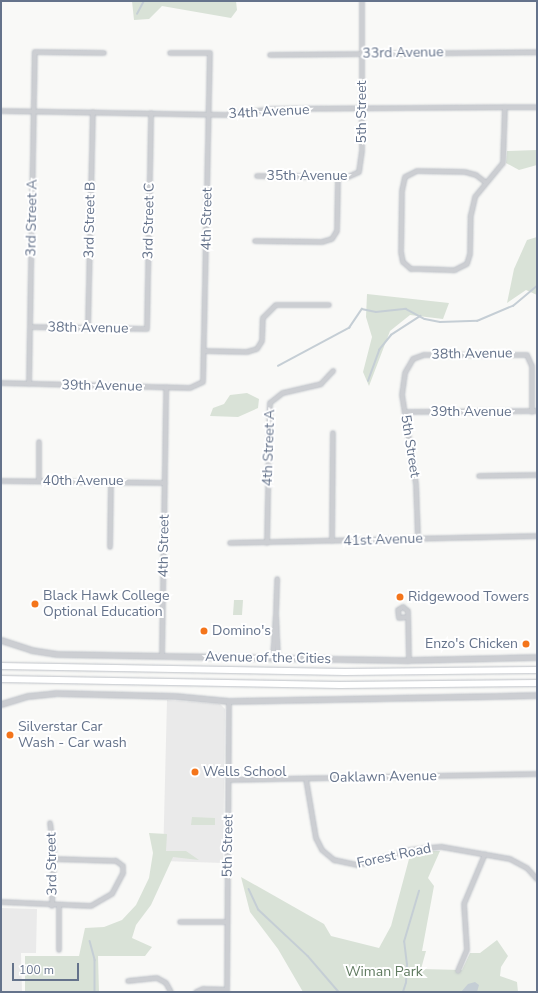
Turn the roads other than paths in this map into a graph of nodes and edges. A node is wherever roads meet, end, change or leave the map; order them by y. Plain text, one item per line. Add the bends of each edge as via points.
1 (362, 1) edge
2 (537, 52) edge
3 (104, 53) dead end
4 (170, 53) dead end
5 (362, 54) junction
6 (270, 55) dead end
7 (505, 107) junction
8 (537, 107) edge
9 (362, 109) junction
10 (1, 111) edge
11 (34, 112) junction
12 (92, 112) junction
13 (151, 113) junction
14 (209, 114) junction
15 (358, 174) joint
16 (257, 176) dead end
17 (338, 178) junction
18 (485, 182) junction
19 (255, 241) dead end
20 (329, 305) dead end
21 (30, 327) junction
22 (88, 328) junction
23 (147, 329) joint
24 (205, 350) junction
25 (416, 357) joint
26 (333, 371) dead end
27 (1, 384) edge
28 (29, 384) junction
29 (201, 384) joint
30 (166, 387) junction
31 (537, 411) edge
32 (405, 412) junction
33 (532, 412) junction
34 (333, 433) dead end
35 (39, 442) dead end
36 (537, 475) edge
37 (479, 476) dead end
38 (1, 481) edge
39 (39, 481) junction
40 (111, 481) junction
41 (165, 483) junction
42 (537, 536) edge
43 (418, 538) junction
44 (332, 541) junction
45 (230, 543) dead end
46 (267, 543) junction
47 (110, 547) dead end
48 (277, 579) dead end
49 (408, 617) dead end
50 (1, 640) edge
51 (162, 656) junction
52 (537, 657) edge
53 (275, 658) junction
54 (409, 660) junction
55 (1, 662) edge
56 (1, 666) edge
57 (76, 667) junction
58 (537, 667) edge
59 (537, 670) edge
60 (500, 671) junction
61 (1, 679) edge
62 (537, 684) edge
63 (537, 695) edge
64 (229, 701) junction
65 (1, 704) edge
66 (537, 774) edge
67 (306, 779) junction
68 (229, 780) junction
69 (50, 823) dead end
70 (485, 854) junction
71 (54, 858) junction
72 (537, 879) edge
73 (1, 902) edge
74 (52, 906) junction
75 (59, 906) junction
76 (180, 922) dead end
77 (227, 922) junction
78 (58, 950) dead end
79 (458, 971) dead end
80 (128, 981) dead end
81 (227, 991) edge
82 (171, 992) edge
83 (196, 992) edge

1 - 5 street, 5th Street
2 - 5 street, 33rd Avenue
3 - 11 street, 3rd Street A via 35,52
4 - 14 street, 4th Street via 210,53
5 - 6 street, 33rd Avenue
5 - 9 street, 5th Street
7 - 8 street, 34th Avenue
7 - 9 street, 34th Avenue
7 - 18 street via 503,163
9 - 14 street, 34th Avenue
9 - 15 street, 5th Street via 362,165
10 - 11 street, 34th Avenue
11 - 12 street, 34th Avenue
11 - 21 street, 3rd Street A
12 - 13 street, 34th Avenue
12 - 22 street, 3rd Street B
13 - 14 street, 34th Avenue
13 - 23 street, 3rd Street C
14 - 24 street, 4th Street
15 - 17 street, 35th Avenue
16 - 17 street, 35th Avenue
17 - 19 street via 337,231 334,237 322,242
18 - 18 street via 475,197 471,210 470,254 467,264 454,270 411,269 403,262 402,191 405,177 417,171 470,172
20 - 24 street via 276,305 264,318 262,341 257,349 247,352
21 - 22 street, 38th Avenue
21 - 28 street, 3rd Street A
22 - 23 street, 38th Avenue
24 - 29 street, 4th Street via 204,379
25 - 32 street, 5th Street via 403,382
25 - 33 street, 38th Avenue via 520,354 529,357 532,366
26 - 46 street, 4th Street A via 321,384 279,394 270,403
27 - 28 street, 39th Avenue
28 - 30 street, 39th Avenue
29 - 30 street, 39th Avenue via 194,387
30 - 41 street, 4th Street
31 - 33 street, 39th Avenue
32 - 33 street, 39th Avenue
32 - 43 street, 5th Street via 416,484
34 - 44 street
35 - 39 street
36 - 37 street
38 - 39 street, 40th Avenue
39 - 40 street, 40th Avenue
40 - 41 street, 40th Avenue
40 - 47 street
41 - 51 street, 4th Street
42 - 43 street, 41st Avenue
43 - 44 street, 41st Avenue
44 - 46 street, 41st Avenue
45 - 46 street, 41st Avenue
48 - 53 street
49 - 54 street
50 - 51 street, Avenue of the Cities via 49,654
51 - 53 street, Avenue of the Cities
52 - 54 street, Avenue of the Cities
53 - 54 street, Avenue of the Cities
55 - 57 main road
56 - 57 main road, Avenue of the Cities
57 - 60 main road, Avenue of the Cities via 351,672
58 - 60 main road
59 - 60 main road, Avenue of the Cities
61 - 62 main road, Avenue of the Cities via 340,686
63 - 64 street
64 - 65 street via 175,696 55,693 28,696
64 - 68 street, 5th Street
66 - 67 street, Oaklawn Avenue
67 - 68 street, Oaklawn Avenue
67 - 70 street, Forest Road via 313,831 322,850 334,860 358,865 431,846
68 - 77 street, 5th Street
69 - 71 street, 3rd Street
70 - 72 street, Forest Road via 516,861
70 - 79 street via 464,904 467,950
71 - 74 street, 3rd Street
71 - 75 street via 116,861 121,863 124,869 116,889 102,902 91,906
73 - 74 street
74 - 75 street
75 - 78 street, 3rd Street
76 - 77 street
77 - 81 street, 5th Street
80 - 82 street via 157,978 166,984
81 - 83 street via 203,989

